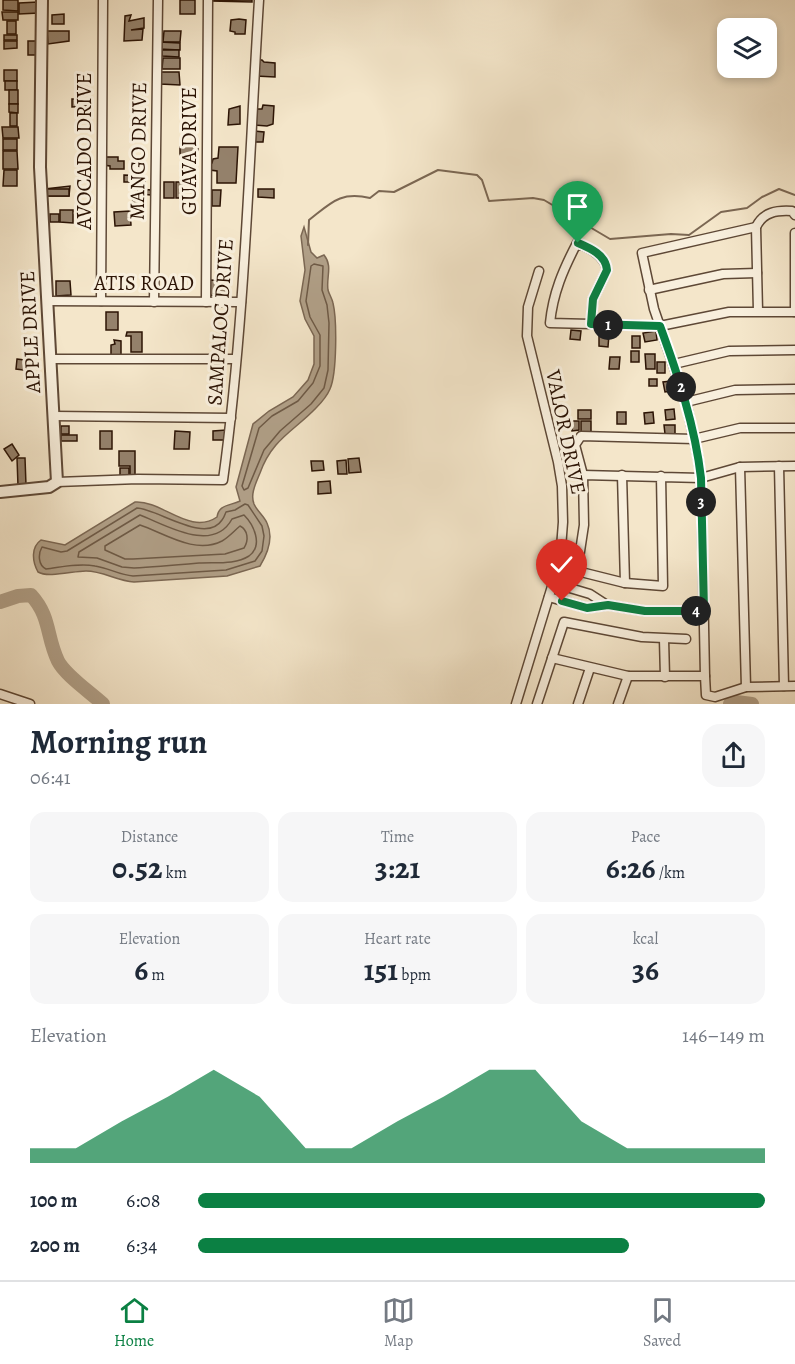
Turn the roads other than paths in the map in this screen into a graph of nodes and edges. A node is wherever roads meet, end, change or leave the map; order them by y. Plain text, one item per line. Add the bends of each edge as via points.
1 (42, 0) edge
2 (103, 0) edge
3 (158, 0) edge
4 (208, 0) edge
5 (259, 0) edge
6 (795, 215) edge
7 (756, 227) junction
8 (795, 233) edge
9 (539, 271) dead end
10 (757, 273) junction
11 (649, 290) junction
12 (47, 301) junction
13 (101, 301) junction
14 (154, 302) junction
15 (206, 302) junction
16 (241, 302) junction
17 (758, 311) junction
18 (795, 312) edge
19 (591, 324) junction
20 (660, 326) junction
21 (795, 350) edge
22 (51, 359) junction
23 (236, 359) junction
24 (674, 364) junction
25 (795, 389) edge
26 (686, 402) junction
27 (54, 416) junction
28 (231, 418) junction
29 (795, 428) edge
30 (694, 439) junction
31 (779, 466) junction
32 (795, 466) edge
33 (741, 467) junction
34 (583, 475) junction
35 (622, 475) junction
36 (661, 476) junction
37 (701, 478) junction
38 (57, 482) junction
39 (0, 492) edge
40 (625, 582) junction
41 (553, 583) junction
42 (549, 597) junction
43 (608, 605) junction
44 (704, 611) junction
45 (664, 639) junction
46 (686, 639) dead end
47 (552, 658) junction
48 (590, 668) junction
49 (628, 676) junction
50 (705, 676) junction
51 (665, 677) junction
52 (784, 686) junction
53 (795, 686) edge
54 (746, 687) junction
55 (0, 694) edge
56 (30, 704) edge
57 (516, 704) edge
58 (537, 704) edge
59 (578, 704) edge
60 (618, 704) edge

1 - 12 street, APPLE DRIVE via 40,167
2 - 13 street, AVOCADO DRIVE
3 - 14 street, MANGO DRIVE
4 - 15 street, GUAVA DRIVE
5 - 16 street, SAMPALOC DRIVE
6 - 7 street via 792,211 774,210
7 - 10 street
7 - 11 street via 642,252
8 - 18 street
9 - 41 street, VALOR DRIVE via 526,327 562,486 561,548
10 - 11 street via 723,274
10 - 17 street
11 - 20 street
12 - 13 street, ATIS ROAD
12 - 22 street, APPLE DRIVE
13 - 14 street, ATIS ROAD
14 - 15 street, ATIS ROAD
15 - 16 street, ATIS ROAD
16 - 23 street, SAMPALOC DRIVE
17 - 18 street
17 - 20 street via 729,312
19 - 19 street via 593,299 607,265 578,243 555,291 550,323
19 - 20 street
20 - 24 street
21 - 24 street via 729,351
22 - 23 street
22 - 27 street, APPLE DRIVE
23 - 28 street, SAMPALOC DRIVE
24 - 26 street
25 - 26 street via 735,390
26 - 30 street
27 - 28 street
27 - 38 street, APPLE DRIVE
28 - 38 street, SAMPALOC DRIVE via 223,480
29 - 30 street via 740,428
30 - 34 street via 581,436 575,445
30 - 37 street
31 - 32 street
31 - 33 street
31 - 52 street
33 - 37 street
33 - 54 street
34 - 35 street
34 - 40 street via 584,525 577,572
35 - 36 street
35 - 40 street
36 - 37 street
36 - 40 street via 663,586
37 - 44 street
38 - 39 street via 49,487
41 - 42 street, VALOR DRIVE
41 - 43 street via 590,594
42 - 43 street via 587,608
42 - 57 street, VALOR DRIVE
43 - 44 street via 645,611
44 - 50 street
45 - 46 street
45 - 47 street via 564,622
45 - 51 street
47 - 48 street
47 - 58 street
48 - 49 street
48 - 59 street
49 - 51 street
49 - 60 street
50 - 51 street
50 - 54 street via 706,695 715,697
52 - 53 street
52 - 54 street
55 - 56 street

